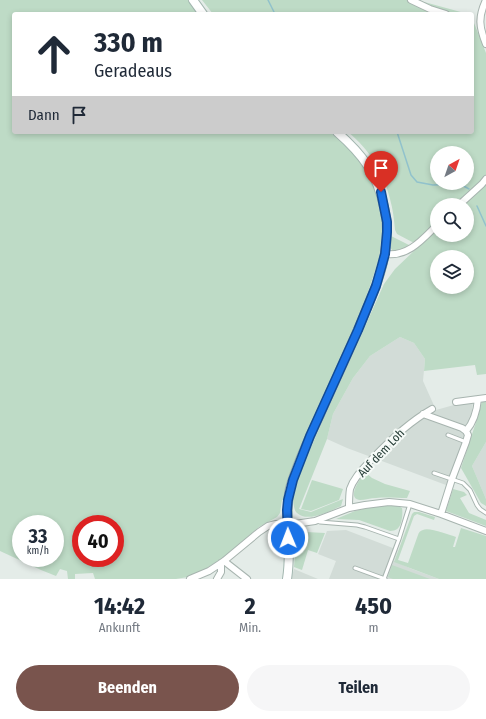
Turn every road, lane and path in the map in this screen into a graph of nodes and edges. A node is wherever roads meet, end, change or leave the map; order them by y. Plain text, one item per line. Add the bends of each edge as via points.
1 (193, 0) edge
2 (411, 0) edge
3 (486, 0) edge
4 (202, 12) edge
5 (441, 12) edge
6 (474, 22) edge
7 (480, 23) junction
8 (486, 44) edge
9 (339, 134) edge
10 (486, 179) edge
11 (467, 198) edge
12 (430, 231) edge
13 (385, 254) junction
14 (486, 398) edge
15 (478, 399) junction
16 (456, 402) dead end
17 (432, 409) dead end
18 (423, 414) junction
19 (466, 431) junction
20 (448, 435) dead end
21 (466, 442) junction
22 (434, 472) dead end
23 (452, 479) junction
24 (410, 504) junction
25 (349, 508) junction
26 (486, 513) edge
27 (441, 514) junction
28 (315, 521) junction
29 (288, 525) junction
30 (486, 531) edge
31 (399, 539) junction
32 (222, 562) junction
33 (355, 568) dead end
34 (190, 579) edge
35 (217, 579) edge
36 (247, 579) edge
37 (287, 579) edge
38 (384, 579) edge

1 - 4 street
2 - 5 street
3 - 7 street
6 - 7 street
7 - 8 street
9 - 13 street via 357,151 372,172 381,192 387,222
10 - 11 street
12 - 13 street via 412,248
13 - 29 street via 376,286 293,480 288,500
14 - 15 street
15 - 16 street
15 - 19 street via 476,414
17 - 18 street, Auf dem Loh
18 - 19 street
18 - 25 street, Auf dem Loh via 395,437 361,471 350,491
19 - 21 street
20 - 21 lane
21 - 23 street
22 - 23 lane
23 - 26 lane via 467,486 477,505
23 - 27 street
24 - 25 street via 389,502
24 - 27 street
24 - 31 lane
25 - 28 street
27 - 30 street
28 - 29 street
28 - 31 lane via 356,525
29 - 32 street via 268,526
29 - 37 street
31 - 38 lane
32 - 34 street
32 - 35 street
32 - 36 street
33 - 38 lane

